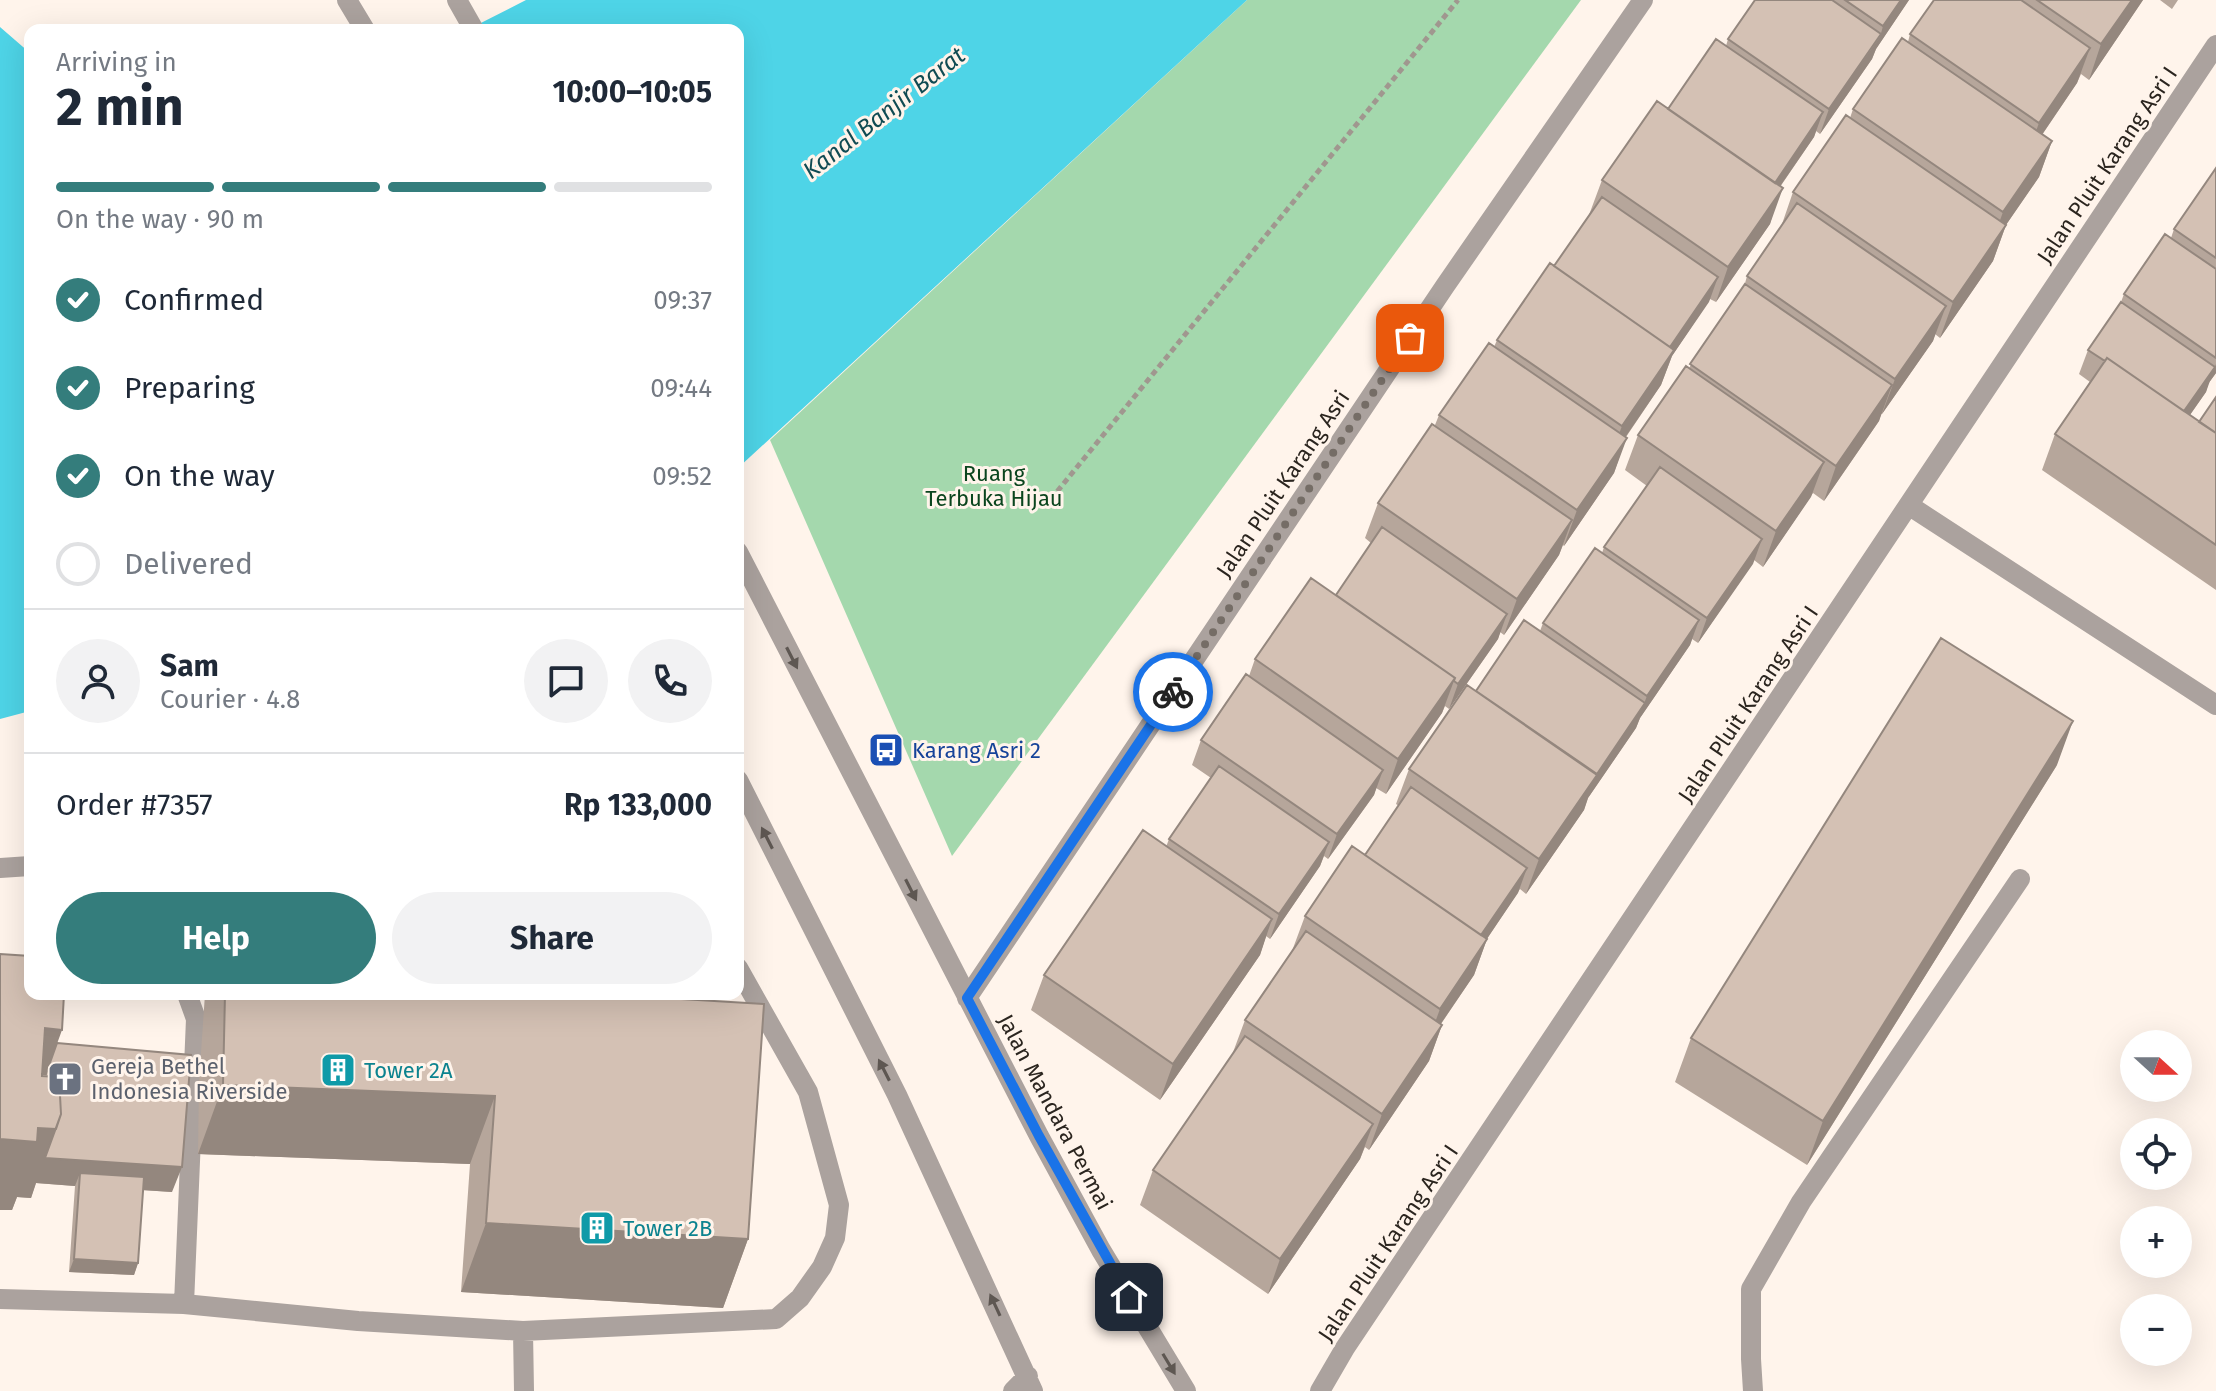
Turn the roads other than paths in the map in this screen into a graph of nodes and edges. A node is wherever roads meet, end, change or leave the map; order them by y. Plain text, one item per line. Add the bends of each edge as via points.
1 (347, 0) edge
2 (457, 0) edge
3 (1643, 0) edge
4 (361, 24) edge
5 (471, 24) edge
6 (2216, 45) edge
7 (1910, 506) junction
8 (744, 564) edge
9 (2216, 705) edge
10 (744, 792) edge
11 (24, 866) edge
12 (0, 868) edge
13 (2020, 879) dead end
14 (744, 979) edge
15 (967, 998) junction
16 (189, 1000) edge
17 (0, 1299) edge
18 (184, 1304) junction
19 (523, 1331) junction
20 (1030, 1383) edge
21 (524, 1391) edge
22 (1013, 1391) edge
23 (1186, 1391) edge
24 (1320, 1391) edge
25 (1753, 1391) edge

1 - 4 street
2 - 5 street
3 - 15 street, Jalan Pluit Karang Asri
6 - 7 street, Jalan Pluit Karang Asri I
7 - 9 street
7 - 24 street, Jalan Pluit Karang Asri I
8 -> 15 street, Jalan Mandara Permai
20 -> 10 street via 897,1095
11 - 12 street
13 - 25 street via 1801,1202 1751,1289
14 - 19 street via 808,1092 839,1205 835,1238 822,1267 800,1298 776,1319
15 -> 23 street, Jalan Mandara Permai via 1094,1237
16 - 18 street via 196,1019
17 - 18 street
18 - 19 street
19 - 21 street
20 - 22 street

